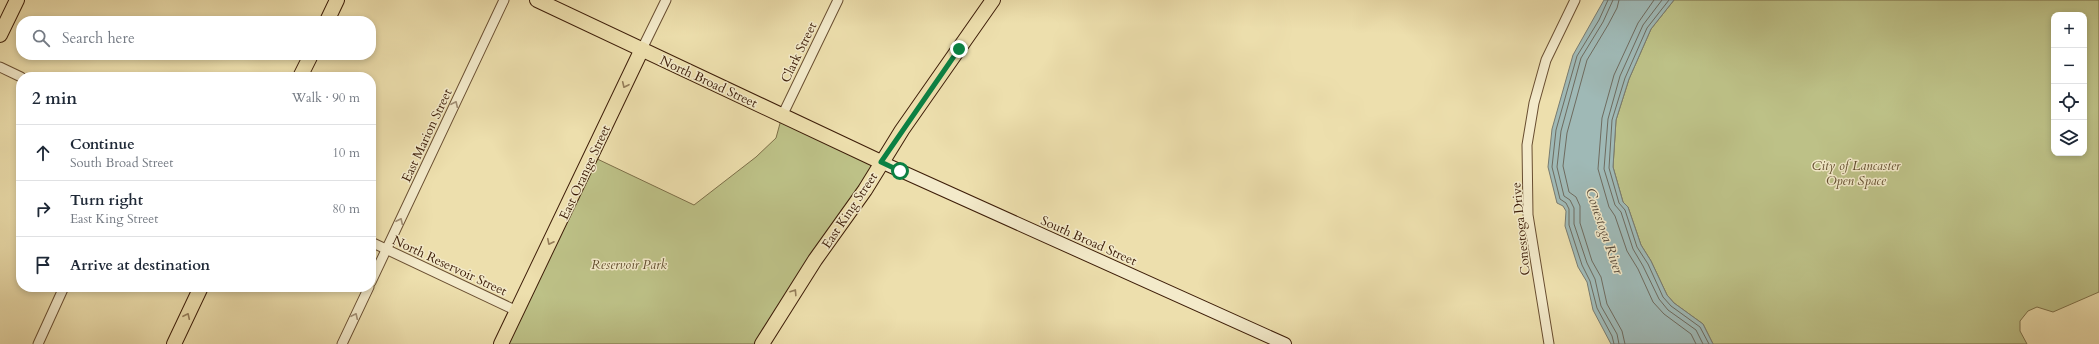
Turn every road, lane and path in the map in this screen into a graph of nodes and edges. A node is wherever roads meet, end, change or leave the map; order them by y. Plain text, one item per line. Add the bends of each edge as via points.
1 (17, 0) edge
2 (337, 0) edge
3 (504, 0) edge
4 (537, 0) edge
5 (666, 0) edge
6 (838, 0) edge
7 (993, 0) edge
8 (1575, 0) edge
9 (329, 16) edge
10 (0, 35) edge
11 (642, 50) junction
12 (308, 60) edge
13 (0, 67) edge
14 (302, 72) edge
15 (16, 75) edge
16 (782, 116) junction
17 (881, 162) junction
18 (376, 244) edge
19 (386, 249) junction
20 (376, 271) edge
21 (62, 292) edge
22 (199, 292) edge
23 (366, 292) edge
24 (517, 311) junction
25 (38, 344) edge
26 (174, 344) edge
27 (342, 344) edge
28 (502, 344) edge
29 (762, 344) edge
30 (1285, 344) edge
31 (1549, 344) edge

1 - 10 main road
2 - 9 main road
19 -> 3 street, East Marion Street
4 - 11 main road, North Broad Street
5 - 11 street, East Orange Street
6 - 16 street, Clark Street
7 - 17 main road, East King Street
8 - 31 street, Conestoga Drive via 1546,60 1534,103 1527,145 1528,214
11 - 16 main road, North Broad Street
11 -> 24 main road, East Orange Street
12 - 14 main road
13 - 15 street
16 - 17 main road, North Broad Street
29 -> 17 main road, East King Street via 792,294 865,190
17 - 30 main road, South Broad Street
18 - 19 street, North Reservoir Street
19 - 20 street, East Marion Street
19 - 24 street, North Reservoir Street
21 - 25 street
26 -> 22 main road
27 -> 23 street
24 - 28 main road, East Orange Street

